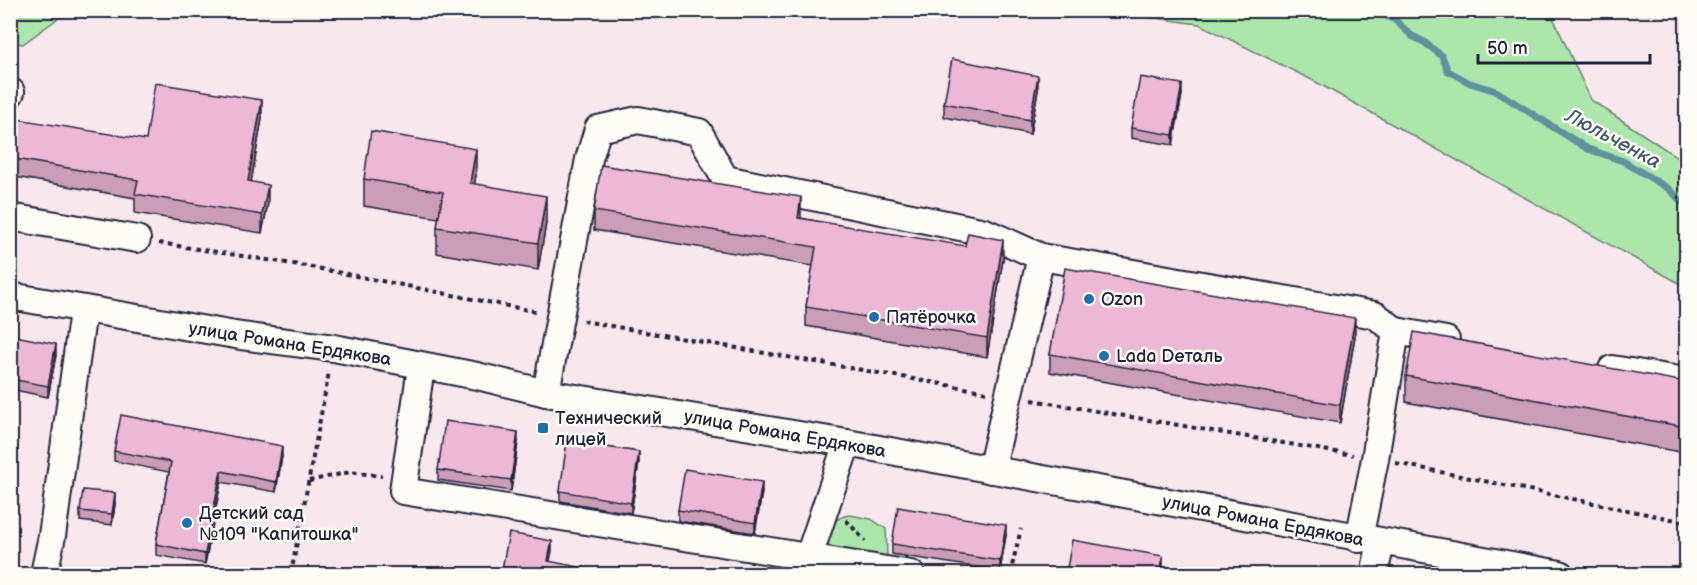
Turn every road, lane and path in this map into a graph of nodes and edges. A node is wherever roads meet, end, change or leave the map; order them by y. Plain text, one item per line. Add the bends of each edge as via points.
1 (10, 217) edge
2 (137, 239) joint
3 (1041, 257) junction
4 (10, 296) edge
5 (83, 311) junction
6 (559, 317) junction
7 (1396, 332) junction
8 (1466, 344) edge
9 (334, 348) junction
10 (1594, 365) edge
11 (421, 367) junction
12 (1686, 381) edge
13 (546, 393) junction
14 (1008, 396) junction
15 (846, 443) junction
16 (1376, 459) junction
17 (992, 470) junction
18 (404, 479) junction
19 (309, 481) junction
20 (828, 499) junction
21 (1686, 522) edge
22 (1021, 529) dead end
23 (1370, 541) junction
24 (806, 566) edge
25 (1258, 568) dead end
26 (901, 573) edge
27 (44, 574) edge
28 (291, 574) edge
29 (1010, 574) edge
30 (1257, 574) edge
31 (1374, 574) edge
32 (1560, 574) edge

1 - 2 street
2 - 6 path via 306,266
3 - 6 street via 985,232 725,179 699,132 638,120 598,129
3 - 7 street via 1375,315
3 - 14 street
4 - 5 street, улица Романа Ердякова
5 - 9 street, улица Романа Ердякова
5 - 27 street
6 - 13 street
6 - 14 path
7 - 8 street
7 - 16 street
9 - 11 street, улица Романа Ердякова
9 - 19 path
10 - 12 street
11 - 13 street, улица Романа Ердякова
11 - 18 street
13 - 15 street, улица Романа Ердякова
14 - 16 path
14 - 17 street
15 - 17 street, улица Романа Ердякова
15 - 20 street
16 - 21 path
16 - 23 street
17 - 23 street, улица Романа Ердякова
18 - 19 path via 350,472
18 - 24 street via 403,491
19 - 28 path
20 - 24 street
20 - 26 path
22 - 29 path
23 - 31 street
23 - 32 street, улица Романа Ердякова
24 - 26 street
25 - 30 path

